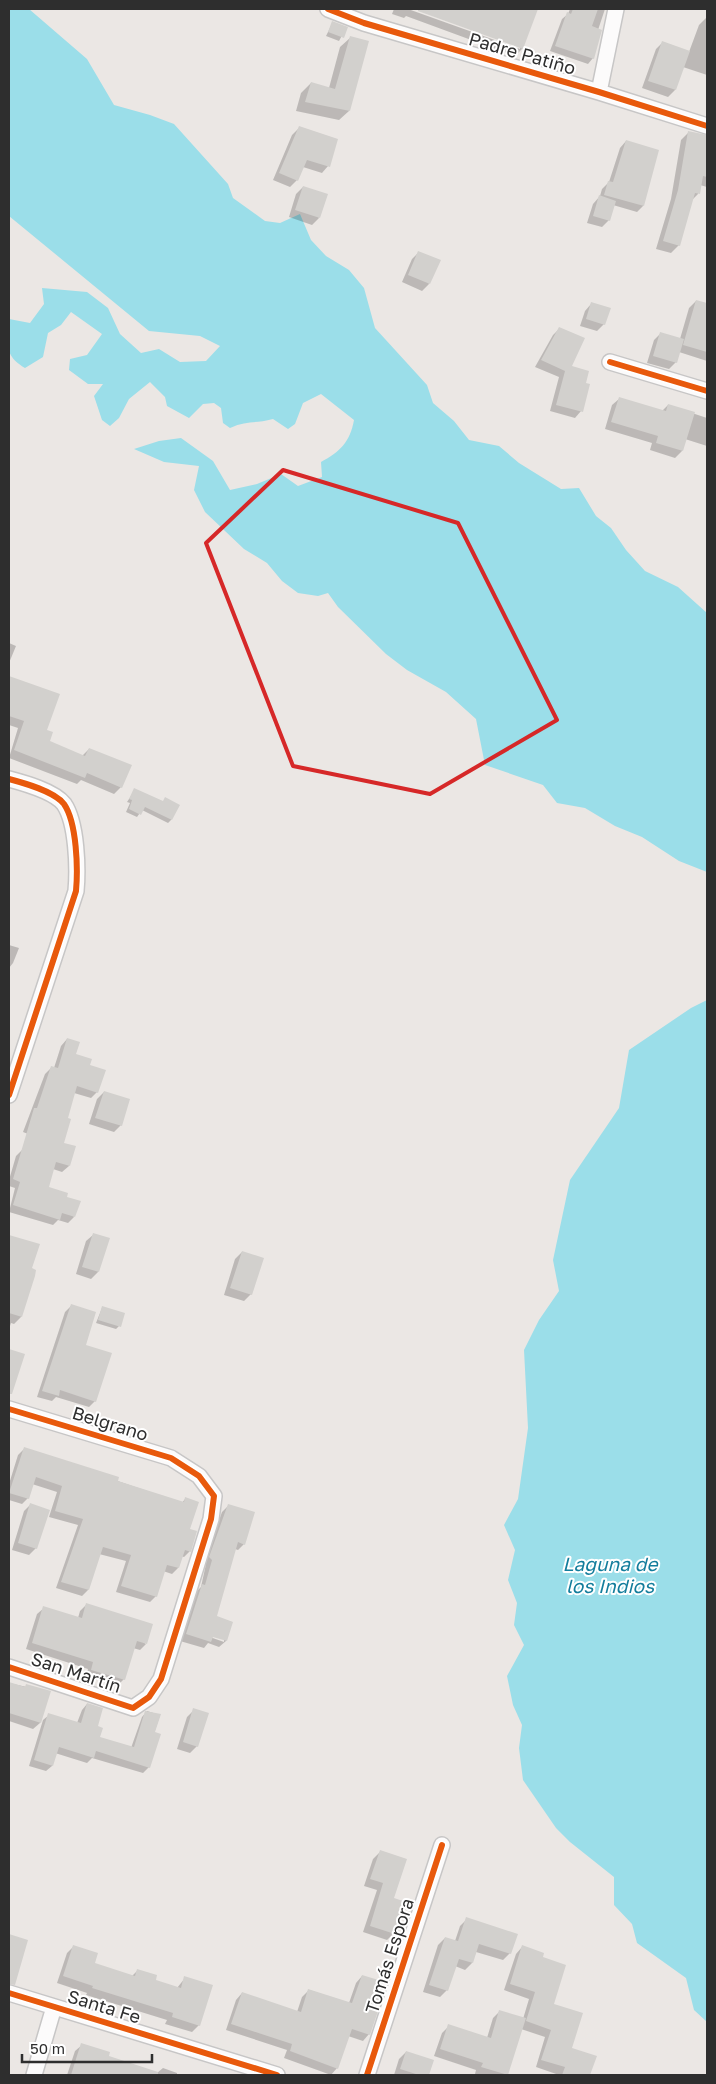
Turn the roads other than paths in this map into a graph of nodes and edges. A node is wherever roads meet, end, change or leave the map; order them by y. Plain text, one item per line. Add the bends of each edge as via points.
1 (328, 9) edge
2 (616, 9) edge
3 (365, 16) edge
4 (599, 92) junction
5 (707, 126) edge
6 (610, 362) dead end
7 (707, 391) edge
8 (9, 779) edge
9 (13, 1067) edge
10 (9, 1095) edge
11 (9, 1409) edge
12 (9, 1667) edge
13 (133, 1708) joint
14 (442, 1845) dead end
15 (9, 1993) edge
16 (54, 2007) junction
17 (34, 2075) edge
18 (277, 2075) edge
19 (367, 2075) edge

1 - 3 street, Padre Patiño
2 - 4 street
3 - 4 street, Padre Patiño
4 - 5 street, Padre Patiño
6 - 7 street
8 - 9 street via 40,788 64,804 72,828 78,866 76,891
9 - 10 street
11 - 13 street, Belgrano via 171,1458 199,1476 214,1496 211,1519 161,1679 149,1697
12 - 13 street, San Martín
14 - 19 street, Tomás Espora
15 - 16 street, Santa Fe
16 - 17 street
16 - 18 street, Santa Fe

